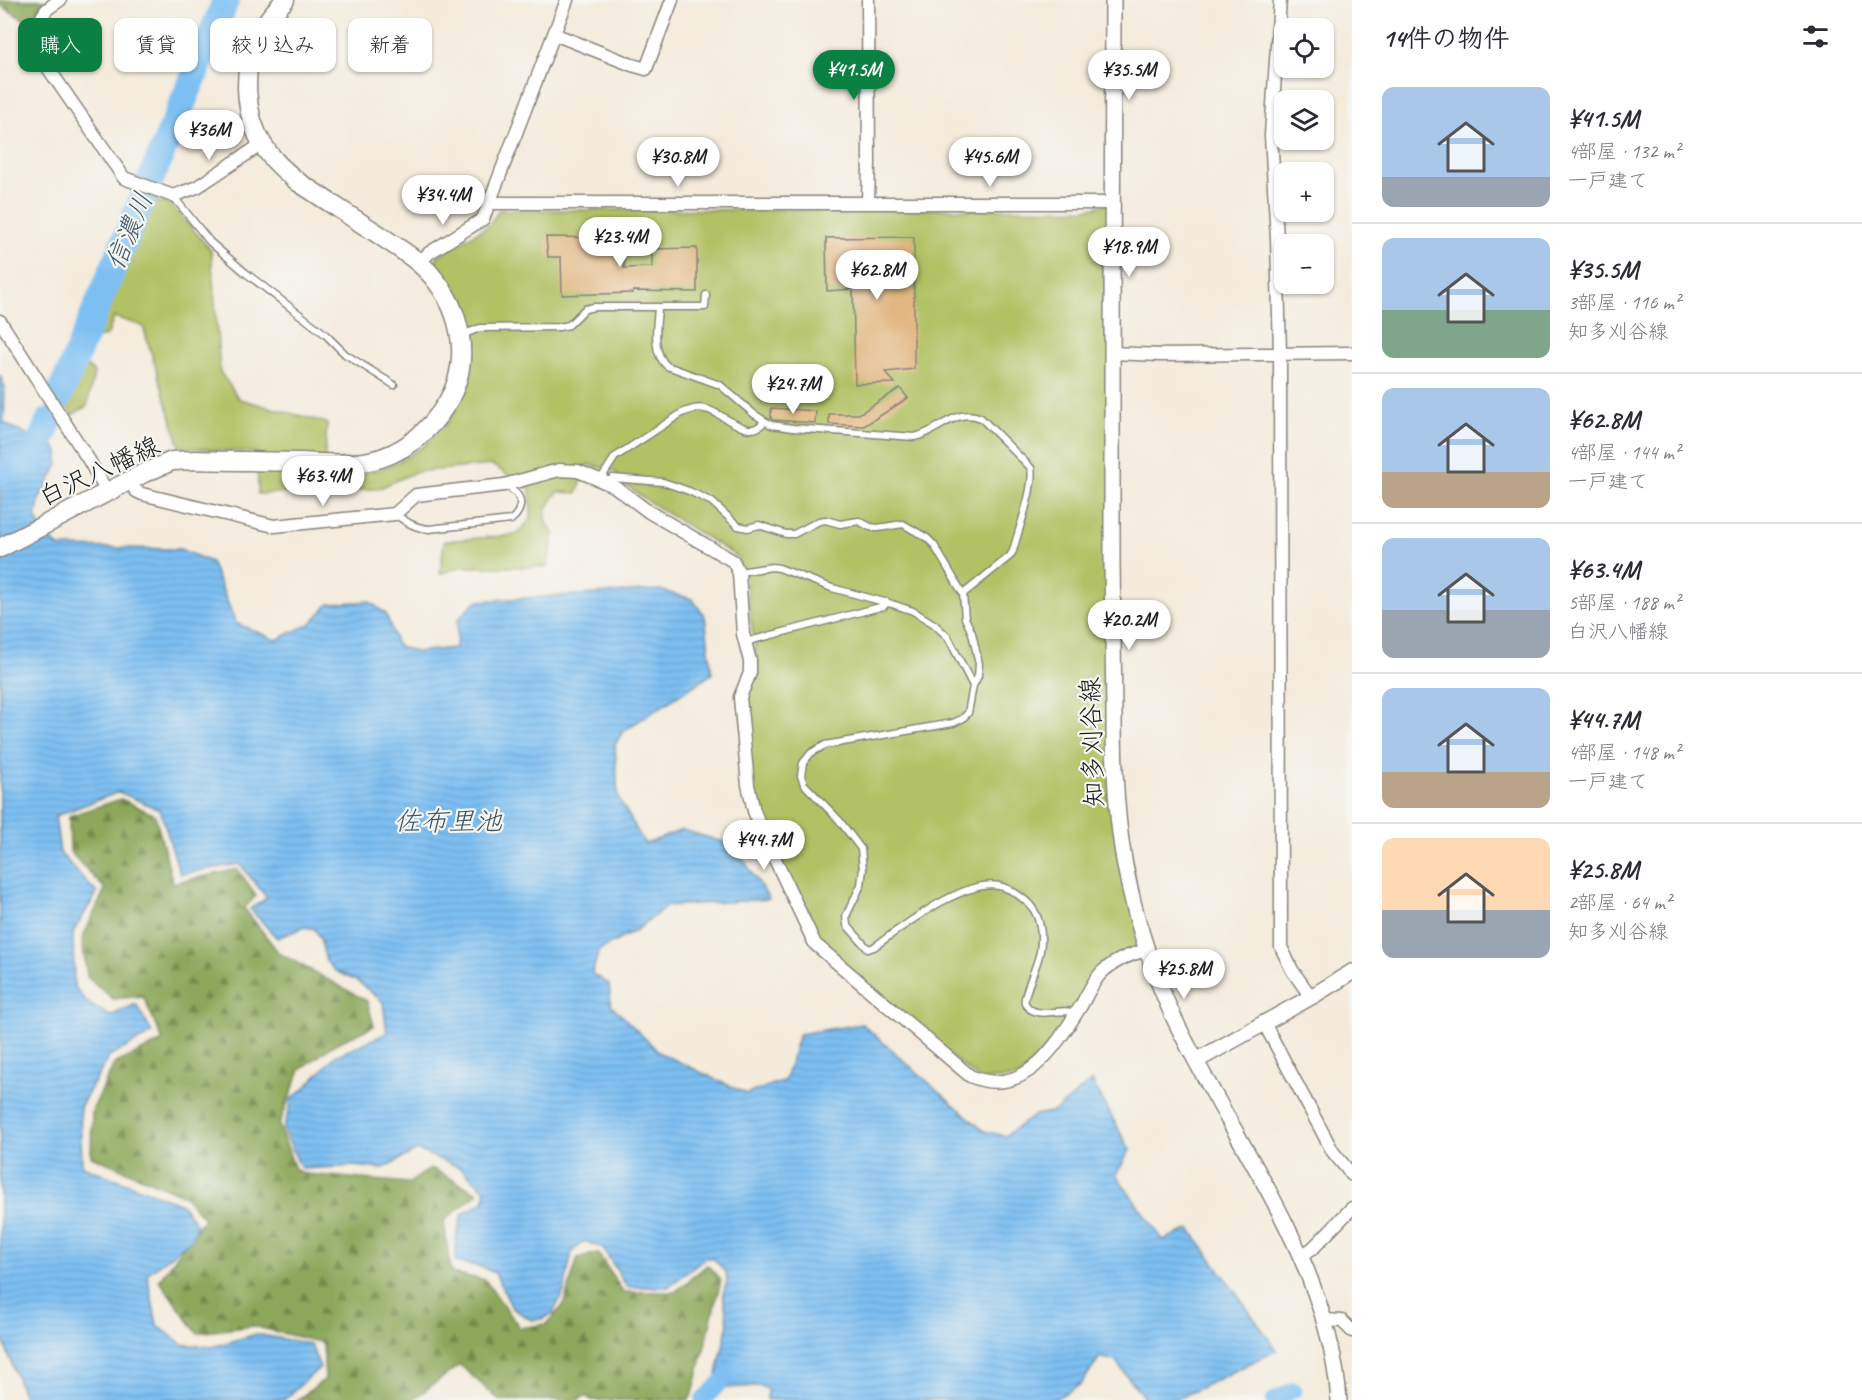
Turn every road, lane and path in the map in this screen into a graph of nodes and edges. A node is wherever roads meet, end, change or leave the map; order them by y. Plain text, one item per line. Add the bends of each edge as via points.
1 (60, 0) edge
2 (285, 0) edge
3 (567, 0) edge
4 (672, 0) edge
5 (868, 0) edge
6 (1113, 0) edge
7 (1280, 0) edge
8 (554, 34) junction
9 (262, 144) junction
10 (173, 196) junction
11 (489, 203) junction
12 (868, 203) junction
13 (1113, 203) junction
14 (419, 263) junction
15 (706, 295) dead end
16 (658, 307) junction
17 (0, 321) edge
18 (461, 336) junction
19 (1111, 353) junction
20 (1280, 353) junction
21 (1352, 353) edge
22 (394, 384) dead end
23 (764, 421) junction
24 (129, 480) junction
25 (604, 482) junction
26 (510, 484) junction
27 (107, 492) junction
28 (395, 514) junction
29 (0, 548) edge
30 (739, 573) junction
31 (963, 594) junction
32 (887, 602) junction
33 (746, 642) junction
34 (973, 686) junction
35 (1147, 950) junction
36 (1352, 972) edge
37 (1311, 997) junction
38 (1076, 1013) junction
39 (1264, 1023) junction
40 (1196, 1060) junction
41 (1352, 1175) edge
42 (1352, 1208) edge
43 (1300, 1256) junction
44 (1324, 1320) junction
45 (1352, 1331) edge
46 (1339, 1400) edge

1 - 10 street via 45,12 36,31 37,48 44,62 124,178
2 - 9 main road, 白沢八幡線 via 256,39 246,82
3 - 8 street
4 - 8 street via 646,69
5 - 12 street
6 - 13 street, 知多刈谷線
7 - 20 street via 1271,135
8 - 11 street
9 - 10 street via 197,187
9 - 14 main road, 白沢八幡線 via 298,182
10 - 22 lane via 210,243 239,268 345,354
11 - 12 street
11 - 14 street via 483,219
12 - 13 street
13 - 19 street, 知多刈谷線
14 - 18 main road, 白沢八幡線 via 449,300
15 - 16 lane via 705,307
16 - 18 lane via 594,307 585,309 569,325 480,328
16 - 23 lane via 660,360 720,386
17 - 27 street
18 - 24 main road, 白沢八幡線 via 457,381 442,412 425,432 388,456 341,464 172,461
19 - 20 street
19 - 35 street, 知多刈谷線 via 1114,761 1120,835
20 - 21 street
20 - 37 street via 1281,947
23 - 25 lane via 761,427 747,429 705,408 682,413 615,457
23 - 31 lane via 793,428 914,437 966,415 981,418 1030,468 1031,484 1010,556
24 - 27 main road, 白沢八幡線
24 - 28 street via 142,494 274,526
25 - 26 street via 578,471 559,470
25 - 30 street via 733,561
25 - 31 lane via 612,478 663,482 712,502 738,526 759,525 786,534 826,520 840,524 859,521 878,528 903,524 934,545
26 - 28 street via 416,495
26 - 28 lane via 521,501 511,520 429,529 418,528
27 - 29 main road, 白沢八幡線
30 - 32 lane via 779,568 832,588
30 - 33 street
31 - 34 lane via 965,618 979,664
32 - 33 lane via 884,606
32 - 34 lane via 913,611 948,637
33 - 38 street via 750,673 740,697 748,785 754,811 814,944 970,1076 980,1080 993,1083 1018,1078 1042,1061
34 - 38 lane via 968,713 962,719 825,745 803,763 804,784 861,849 861,885 846,916 847,925 868,949 967,890 982,885 1002,886 1031,905 1041,935 1041,951 1025,994 1026,1005 1044,1013
35 - 38 street via 1130,954 1102,973
35 - 40 street, 知多刈谷線 via 1172,1015
36 - 37 street
37 - 39 street
39 - 40 street
39 - 41 street via 1334,1152
40 - 43 street, 知多刈谷線
42 - 43 street
43 - 44 street, 知多刈谷線
44 - 45 street via 1342,1320
44 - 46 street, 知多刈谷線

